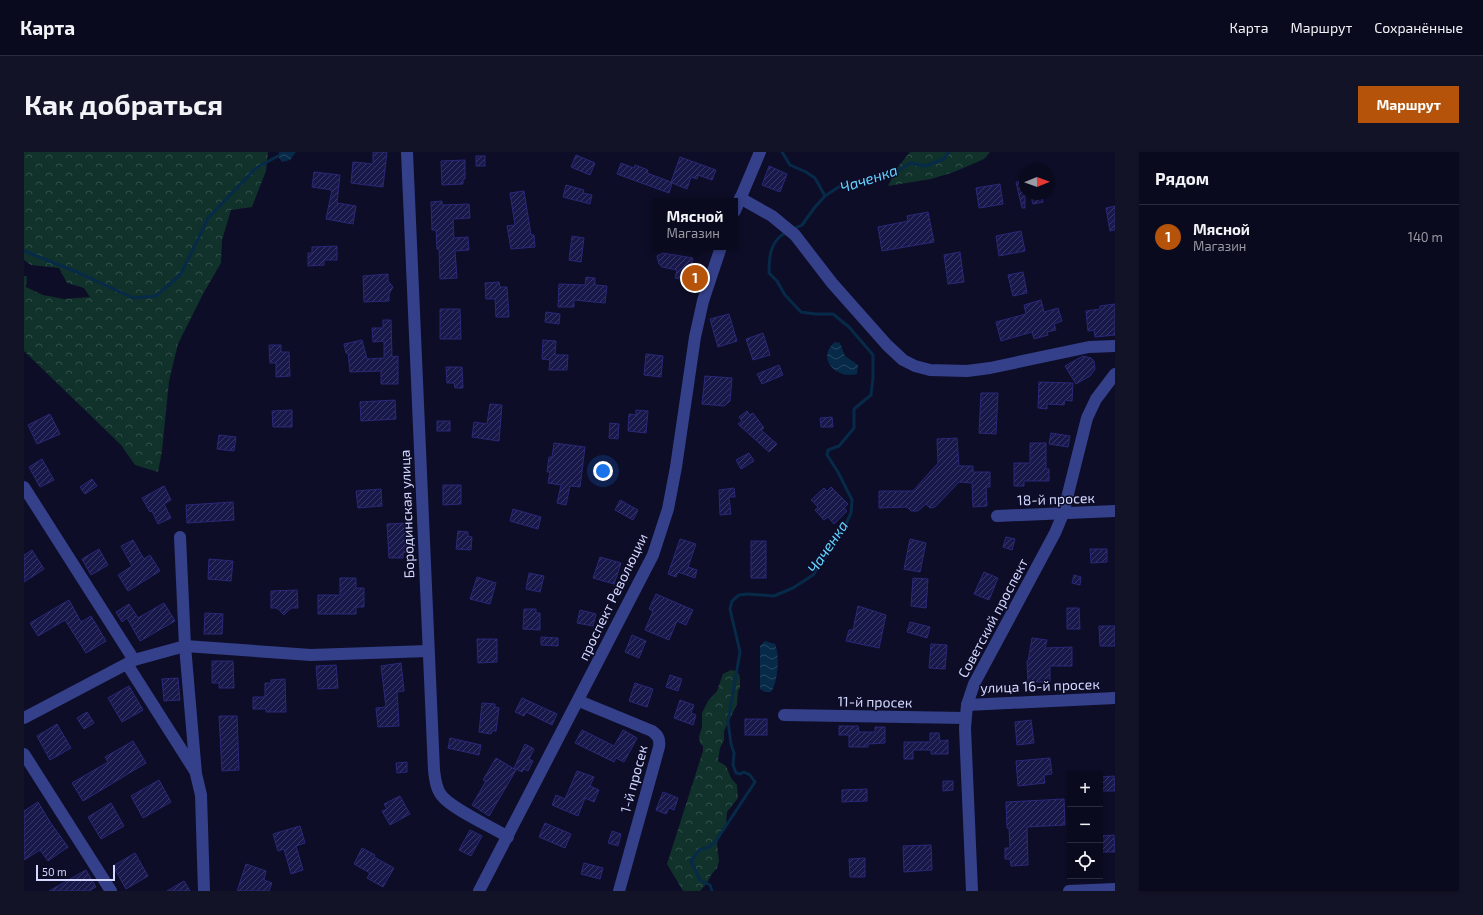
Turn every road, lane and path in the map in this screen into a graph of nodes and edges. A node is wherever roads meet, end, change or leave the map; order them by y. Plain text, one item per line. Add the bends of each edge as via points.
1 (407, 152) edge
2 (760, 152) edge
3 (740, 198) junction
4 (738, 203) edge
5 (720, 250) edge
6 (1115, 346) edge
7 (1115, 374) edge
8 (24, 487) edge
9 (1115, 511) edge
10 (1063, 514) junction
11 (998, 516) dead end
12 (180, 537) dead end
13 (185, 646) junction
14 (428, 651) junction
15 (131, 662) junction
16 (1115, 698) edge
17 (579, 701) junction
18 (967, 704) junction
19 (784, 715) dead end
20 (24, 718) edge
21 (965, 718) junction
22 (24, 754) edge
23 (196, 774) junction
24 (508, 836) junction
25 (1115, 889) edge
26 (111, 891) edge
27 (204, 891) edge
28 (480, 891) edge
29 (619, 891) edge
30 (972, 891) edge
31 (1069, 891) edge

1 - 14 street, Бородинская улица
2 - 3 street
3 - 4 street
3 - 6 street via 781,222 795,235 887,345 902,360 915,366 930,370 967,371 1089,348
5 - 17 street, проспект Революции via 702,301 668,509 653,555
7 - 10 street, Советский проспект via 1096,399 1087,418
8 - 15 street
9 - 10 street, 18-й просек
10 - 11 street, 18-й просек
10 - 18 street, Советский проспект via 1038,567 974,684
12 - 13 street
13 - 14 street via 310,655
13 - 15 street
13 - 23 street
14 - 24 street, Бородинская улица via 434,770 441,796 450,804
15 - 20 street
15 - 23 street
16 - 18 street, улица 16-й просек
17 - 24 street, проспект Революции
17 - 29 street, 1-й просек via 652,731 660,740
18 - 21 street, Советский проспект
19 - 21 street, 11-й просек
21 - 30 street, Советский проспект
22 - 26 street
23 - 27 street via 201,795
24 - 28 street, проспект Революции
25 - 31 street

